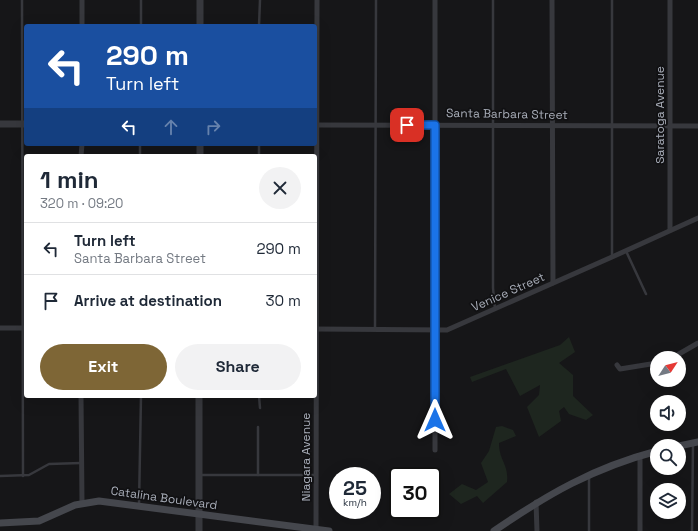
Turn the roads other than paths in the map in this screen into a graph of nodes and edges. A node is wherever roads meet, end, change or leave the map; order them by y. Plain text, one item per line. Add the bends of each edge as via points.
1 (22, 0) edge
2 (82, 0) edge
3 (141, 0) edge
4 (200, 0) edge
5 (260, 0) edge
6 (317, 0) edge
7 (376, 0) edge
8 (435, 0) edge
9 (493, 0) edge
10 (552, 0) edge
11 (612, 0) edge
12 (670, 0) edge
13 (82, 24) edge
14 (141, 24) edge
15 (200, 24) edge
16 (259, 24) edge
17 (317, 24) edge
18 (24, 83) edge
19 (0, 124) edge
20 (24, 124) edge
21 (317, 125) edge
22 (376, 125) junction
23 (435, 125) junction
24 (494, 126) junction
25 (552, 126) junction
26 (612, 126) junction
27 (670, 126) junction
28 (698, 126) edge
29 (698, 218) edge
30 (670, 230) junction
31 (626, 251) junction
32 (612, 257) junction
33 (553, 283) junction
34 (646, 294) dead end
35 (495, 309) junction
36 (0, 328) edge
37 (24, 328) edge
38 (317, 329) edge
39 (435, 329) junction
40 (375, 330) junction
41 (698, 343) edge
42 (684, 351) edge
43 (650, 364) edge
44 (617, 365) dead end
45 (81, 398) edge
46 (141, 398) edge
47 (199, 398) edge
48 (260, 398) edge
49 (316, 398) edge
50 (260, 408) dead end
51 (258, 427) dead end
52 (695, 443) edge
53 (434, 450) dead end
54 (650, 453) edge
55 (640, 456) junction
56 (81, 463) junction
57 (589, 474) junction
58 (199, 475) junction
59 (258, 475) junction
60 (315, 475) junction
61 (0, 476) edge
62 (23, 476) junction
63 (536, 502) junction
64 (82, 503) junction
65 (140, 506) junction
66 (198, 514) junction
67 (0, 523) edge
68 (316, 529) junction
69 (199, 531) edge
70 (329, 531) edge
71 (494, 531) edge
72 (537, 531) edge
73 (589, 531) edge
74 (640, 531) edge
75 (692, 531) edge

1 - 18 lane
2 - 13 street
3 - 14 lane
4 - 15 street
5 - 16 lane
6 - 17 street, Niagara Avenue
7 - 22 lane
8 - 23 street
9 - 24 lane
10 - 25 street
11 - 26 lane
12 - 27 street, Saratoga Avenue
19 - 20 street
21 - 22 street, Santa Barbara Street
22 - 23 street, Santa Barbara Street
22 - 40 lane
23 - 24 street, Santa Barbara Street
23 - 39 street
24 - 25 street, Santa Barbara Street
24 - 35 lane
25 - 26 street, Santa Barbara Street
25 - 33 street
26 - 27 street, Santa Barbara Street
26 - 32 lane
27 - 28 street, Santa Barbara Street
27 - 30 street, Saratoga Avenue
29 - 30 street, Venice Street
30 - 31 street, Venice Street
31 - 32 street, Venice Street
31 - 34 lane
32 - 33 street, Venice Street
33 - 35 street, Venice Street
35 - 39 street, Venice Street via 447,330
36 - 37 street
37 - 62 lane
38 - 40 street, Venice Street
39 - 40 street, Venice Street
39 - 53 street
41 - 42 street
43 - 44 street via 620,369
45 - 56 street
46 - 65 lane
47 - 58 street
48 - 50 lane
49 - 60 street, Niagara Avenue
51 - 59 lane
52 - 75 lane
54 - 55 main road
55 - 57 main road
55 - 74 street
56 - 62 lane via 49,464 31,475
56 - 64 street
57 - 63 main road
57 - 73 lane
58 - 59 lane
58 - 66 street
59 - 60 lane
60 - 68 street, Niagara Avenue
61 - 62 lane
63 - 71 main road
63 - 72 street
64 - 65 main road, Catalina Boulevard via 99,501
64 - 67 main road, Catalina Boulevard via 40,520
65 - 66 main road, Catalina Boulevard
66 - 68 main road, Catalina Boulevard
66 - 69 street
68 - 70 main road, Catalina Boulevard

